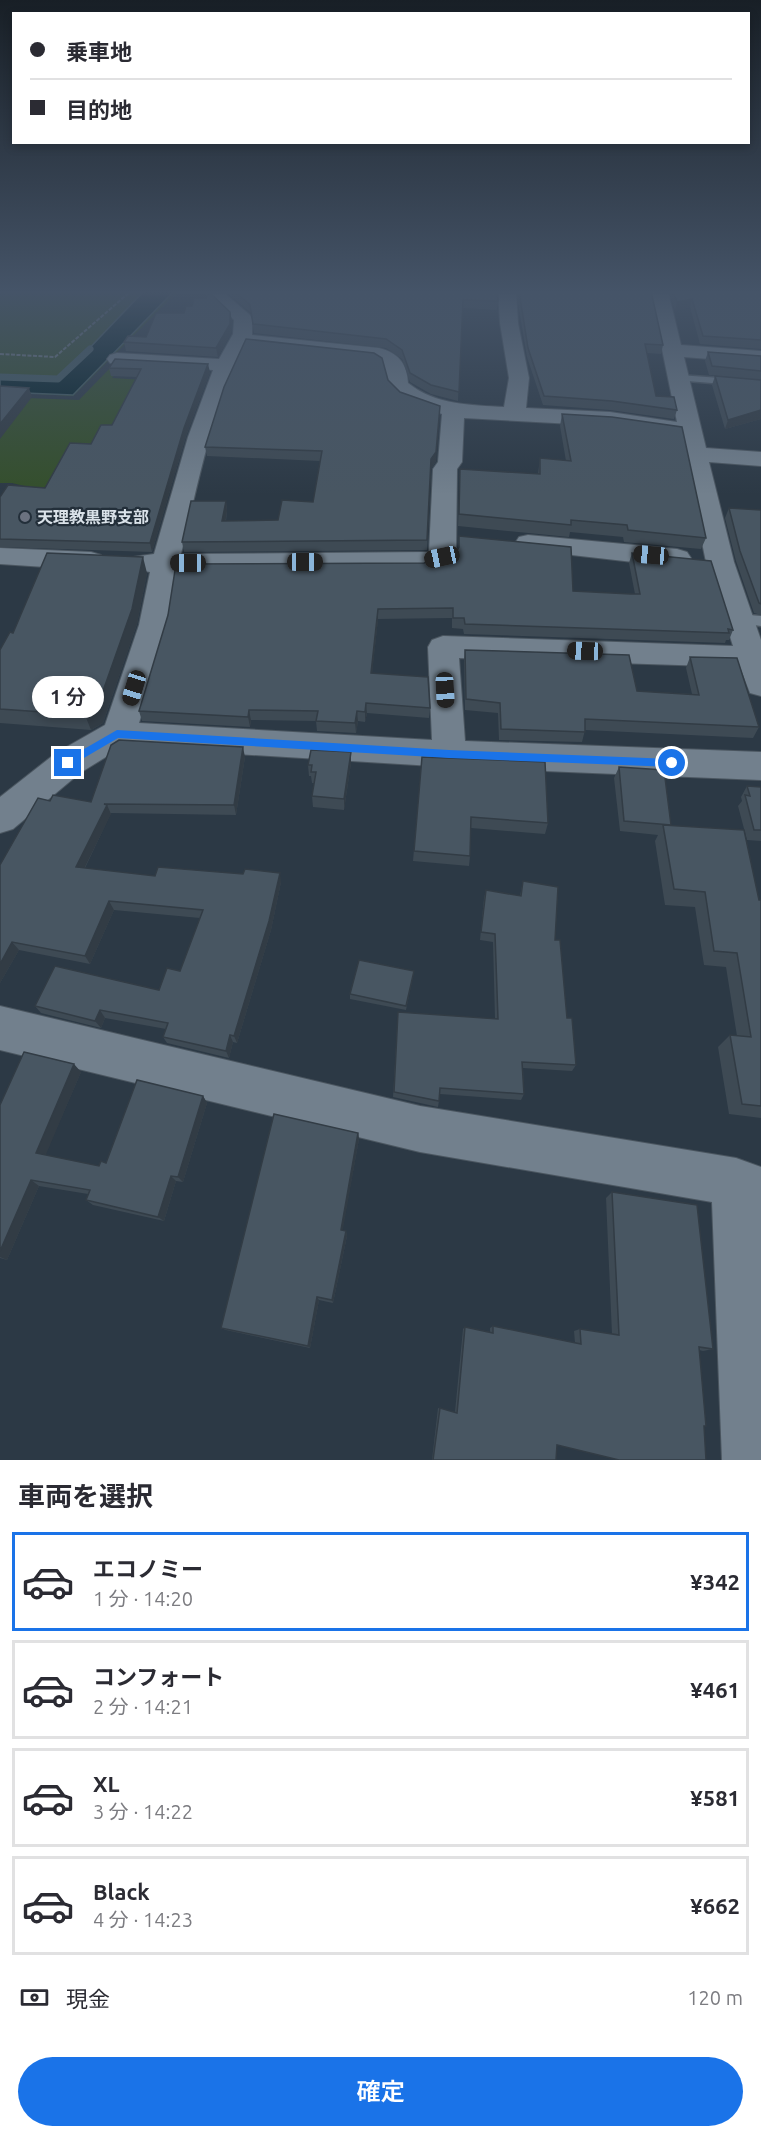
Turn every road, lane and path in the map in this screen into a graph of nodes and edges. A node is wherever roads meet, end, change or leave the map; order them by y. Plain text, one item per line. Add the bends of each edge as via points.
1 (119, 359) edge
2 (229, 359) edge
3 (392, 359) edge
4 (516, 359) edge
5 (675, 359) edge
6 (225, 365) junction
7 (679, 378) junction
8 (761, 384) edge
9 (453, 411) junction
10 (514, 413) junction
11 (694, 442) junction
12 (761, 459) edge
13 (500, 541) edge
14 (0, 556) edge
15 (720, 562) junction
16 (165, 563) junction
17 (749, 620) edge
18 (756, 671) edge
19 (117, 734) junction
20 (449, 754) junction
21 (761, 766) edge
22 (0, 818) edge
23 (0, 1028) edge
24 (749, 1187) edge
25 (751, 1460) edge

1 - 6 street
2 - 6 street
3 - 9 street via 397,368 397,385 409,395
4 - 10 street via 519,378
5 - 7 street
6 - 16 street via 199,437
7 - 8 lane
7 - 11 street
9 - 10 street
9 - 16 street via 450,462 445,469 454,536 442,557 423,561
10 - 11 street via 610,419
11 - 12 street
11 - 15 street
13 - 15 street
14 - 16 street
15 - 17 street
16 - 19 street via 154,625
17 - 18 street
18 - 20 street via 443,647
19 - 20 street
19 - 22 street via 68,763
20 - 21 street
23 - 24 street via 420,1129
24 - 25 street

